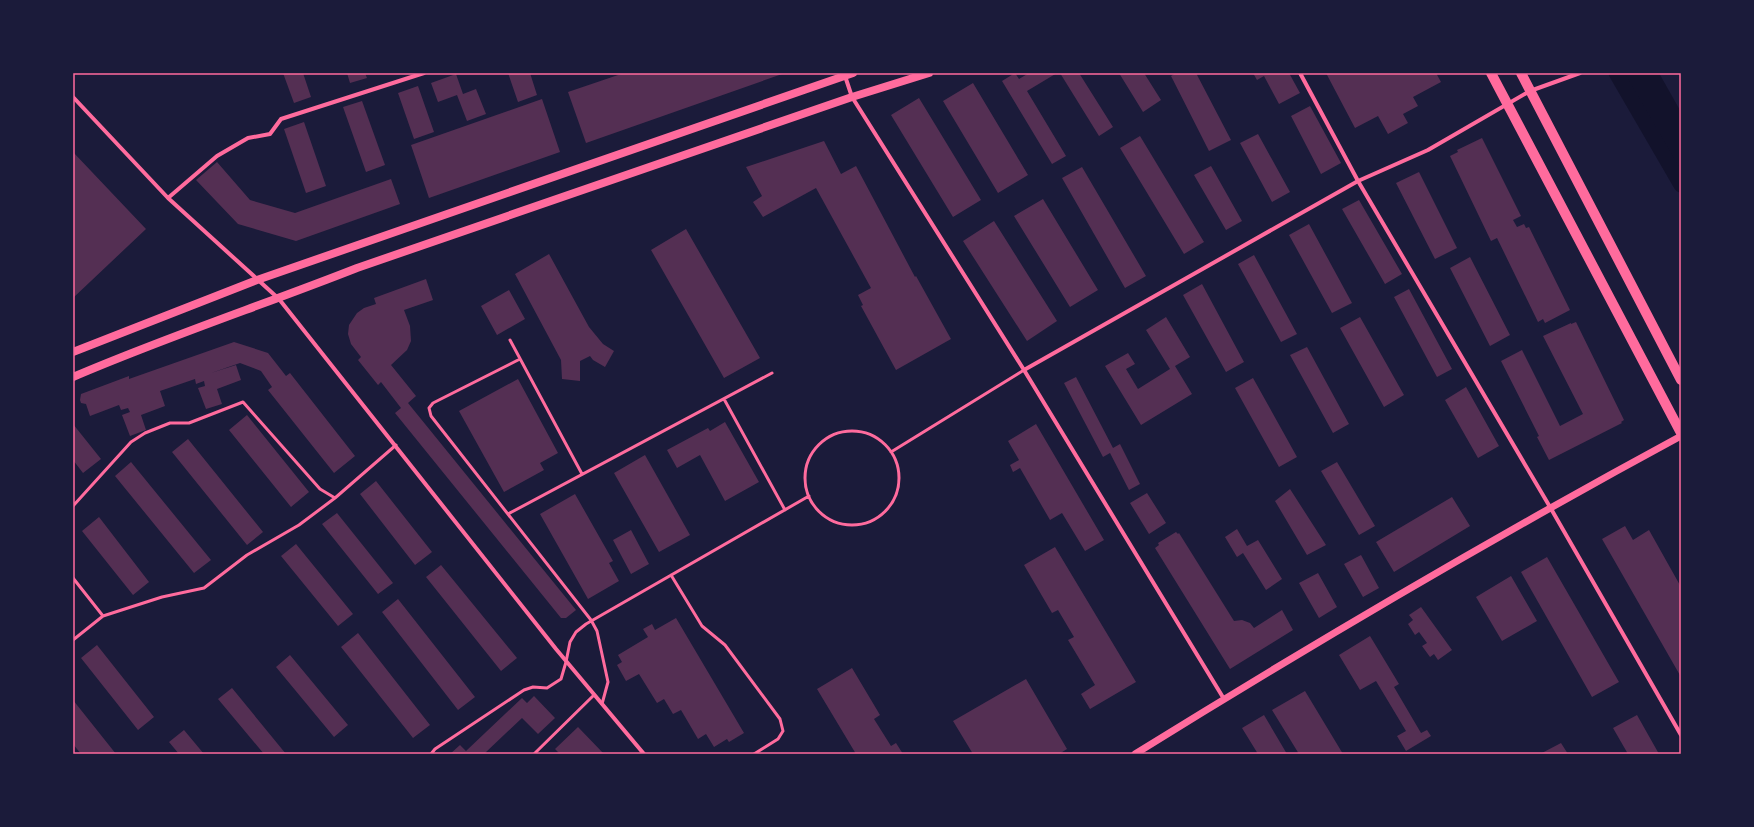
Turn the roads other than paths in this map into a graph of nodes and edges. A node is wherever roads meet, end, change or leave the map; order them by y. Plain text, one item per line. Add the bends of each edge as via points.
1 (424, 73) edge
2 (928, 73) edge
3 (1300, 73) edge
4 (1491, 73) edge
5 (1521, 73) edge
6 (1580, 73) edge
7 (847, 74) edge
8 (1530, 91) junction
9 (73, 97) edge
10 (852, 98) junction
11 (1508, 105) junction
12 (1358, 181) junction
13 (168, 198) junction
14 (257, 280) junction
15 (279, 299) junction
16 (510, 340) dead end
17 (73, 352) edge
18 (520, 359) junction
19 (1024, 370) junction
20 (772, 373) dead end
21 (73, 377) edge
22 (1681, 380) edge
23 (724, 399) junction
24 (1681, 433) edge
25 (1681, 436) edge
26 (396, 445) junction
27 (891, 452) junction
28 (582, 474) junction
29 (809, 496) junction
30 (335, 498) junction
31 (73, 506) edge
32 (1550, 507) junction
33 (786, 510) junction
34 (508, 514) junction
35 (671, 575) junction
36 (73, 578) edge
37 (103, 616) junction
38 (591, 620) junction
39 (73, 640) edge
40 (566, 662) junction
41 (594, 695) junction
42 (1224, 699) junction
43 (602, 704) junction
44 (1681, 736) edge
45 (431, 754) edge
46 (534, 754) edge
47 (644, 754) edge
48 (754, 754) edge
49 (1135, 754) edge

1 - 13 street via 281,119 270,134 248,138 217,156
2 - 10 main road
3 - 12 street
4 - 11 main road
5 - 8 main road
6 - 8 street
7 - 10 street
7 - 14 main road
8 - 11 street
8 - 22 main road
9 - 13 street
10 - 15 main road via 357,268
10 - 19 street
11 - 12 street via 1428,150
11 - 24 main road
12 - 19 street
12 - 32 street
13 - 14 street
14 - 15 street
14 - 17 main road
15 - 21 main road
15 - 26 street
16 - 18 lane
18 - 28 lane
18 - 34 lane via 434,402 429,408 431,416
19 - 27 lane
19 - 42 street
20 - 23 lane
23 - 28 lane
23 - 33 lane
25 - 32 street
26 - 30 lane
26 - 40 street
27 - 29 lane via 881,441 862,432 852,431 833,435 817,446 808,463 805,482
27 - 29 lane via 898,466 899,486 892,505 878,518 860,525 840,524 816,509
28 - 34 lane
29 - 33 lane
30 - 31 lane via 320,489 243,402 189,424 170,423 145,433 131,442
30 - 37 lane via 299,525 247,555 204,588 162,597
32 - 42 street
32 - 44 street
33 - 35 lane
34 - 38 lane
35 - 38 lane
35 - 48 lane via 702,626 725,644 780,719 783,731 778,739
36 - 37 lane
37 - 39 lane
38 - 40 lane via 576,632 570,642
38 - 43 lane via 597,631 608,682
40 - 41 street
40 - 45 lane via 561,679 547,688 533,687 524,690
41 - 43 street
41 - 46 lane
42 - 49 street
43 - 47 street

